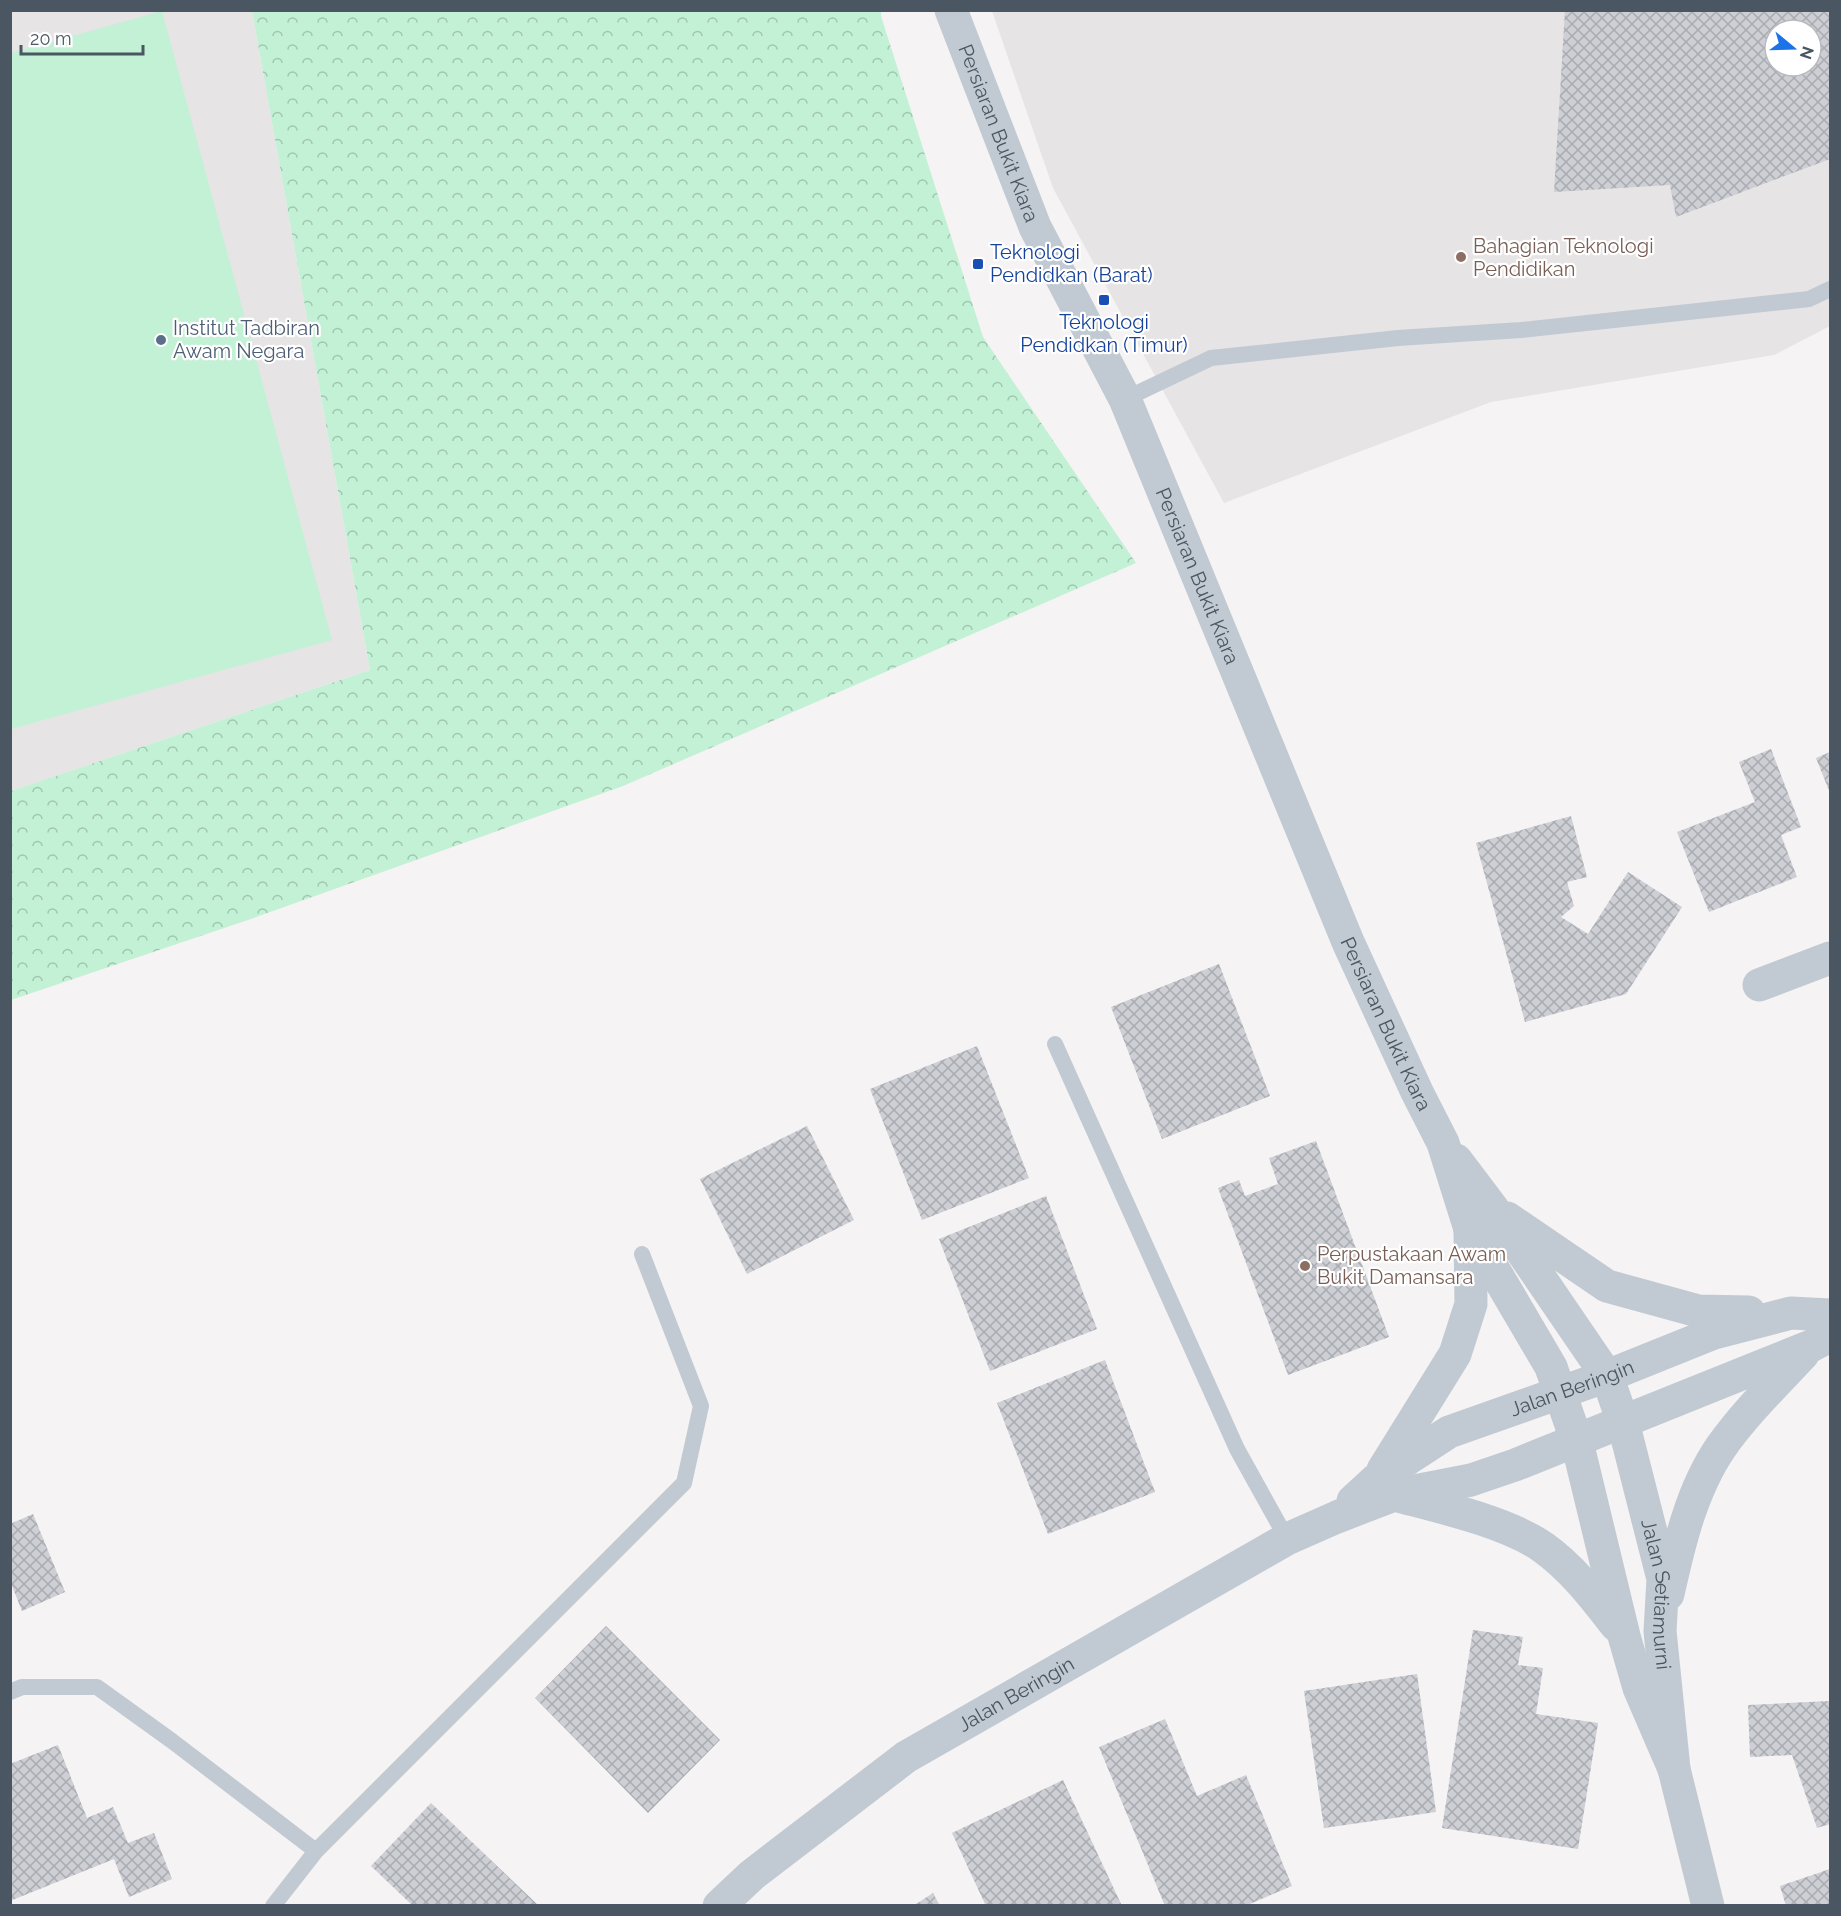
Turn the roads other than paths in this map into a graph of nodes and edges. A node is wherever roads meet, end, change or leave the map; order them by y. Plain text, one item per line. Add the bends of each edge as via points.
1 (951, 10) edge
2 (1830, 289) edge
3 (1125, 399) junction
4 (1830, 958) edge
5 (1759, 985) dead end
6 (1055, 1044) dead end
7 (1482, 1219) junction
8 (642, 1254) dead end
9 (1791, 1313) junction
10 (1830, 1315) edge
11 (1821, 1341) edge
12 (1607, 1376) junction
13 (1560, 1393) junction
14 (1623, 1422) junction
15 (1577, 1442) junction
16 (1386, 1487) junction
17 (1287, 1539) junction
18 (1660, 1631) junction
19 (1624, 1636) junction
20 (10, 1692) edge
21 (1674, 1769) junction
22 (316, 1851) junction
23 (273, 1905) edge
24 (719, 1905) edge
25 (1708, 1905) edge

1 - 3 street, Persiaran Bukit Kiara via 1035,227
2 - 3 lane via 1809,299 1211,358
3 - 7 street, Persiaran Bukit Kiara via 1348,942 1417,1092
4 - 5 street
6 - 17 lane via 1237,1449
7 - 9 street via 1607,1286 1698,1311
7 - 12 street, Persiaran Bukit Kiara
7 - 13 street, Persiaran Bukit Kiara
7 - 16 street via 1471,1304 1455,1354
8 - 22 lane via 701,1406 684,1483
9 - 10 street, Jalan Beringin
9 - 12 street, Jalan Beringin via 1714,1333
11 - 14 street
11 - 18 street via 1751,1408 1720,1449 1694,1499
12 - 13 street, Jalan Beringin
12 - 14 street, Jalan Setiamurni
13 - 15 street, Jalan Setiamurni
13 - 16 street, Jalan Beringin via 1449,1432
14 - 15 street
14 - 18 street, Jalan Setiamurni via 1663,1579
15 - 16 street via 1471,1480
15 - 19 street, Jalan Setiamurni
16 - 17 street, Jalan Beringin via 1337,1517
16 - 19 street via 1516,1533 1544,1548 1584,1583
17 - 24 street, Jalan Beringin via 906,1757 752,1875
18 - 21 street, Jalan Setiamurni
19 - 21 street, Jalan Setiamurni via 1639,1688
20 - 22 lane via 22,1687 97,1687
21 - 25 street, Jalan Setiamurni
22 - 23 lane

